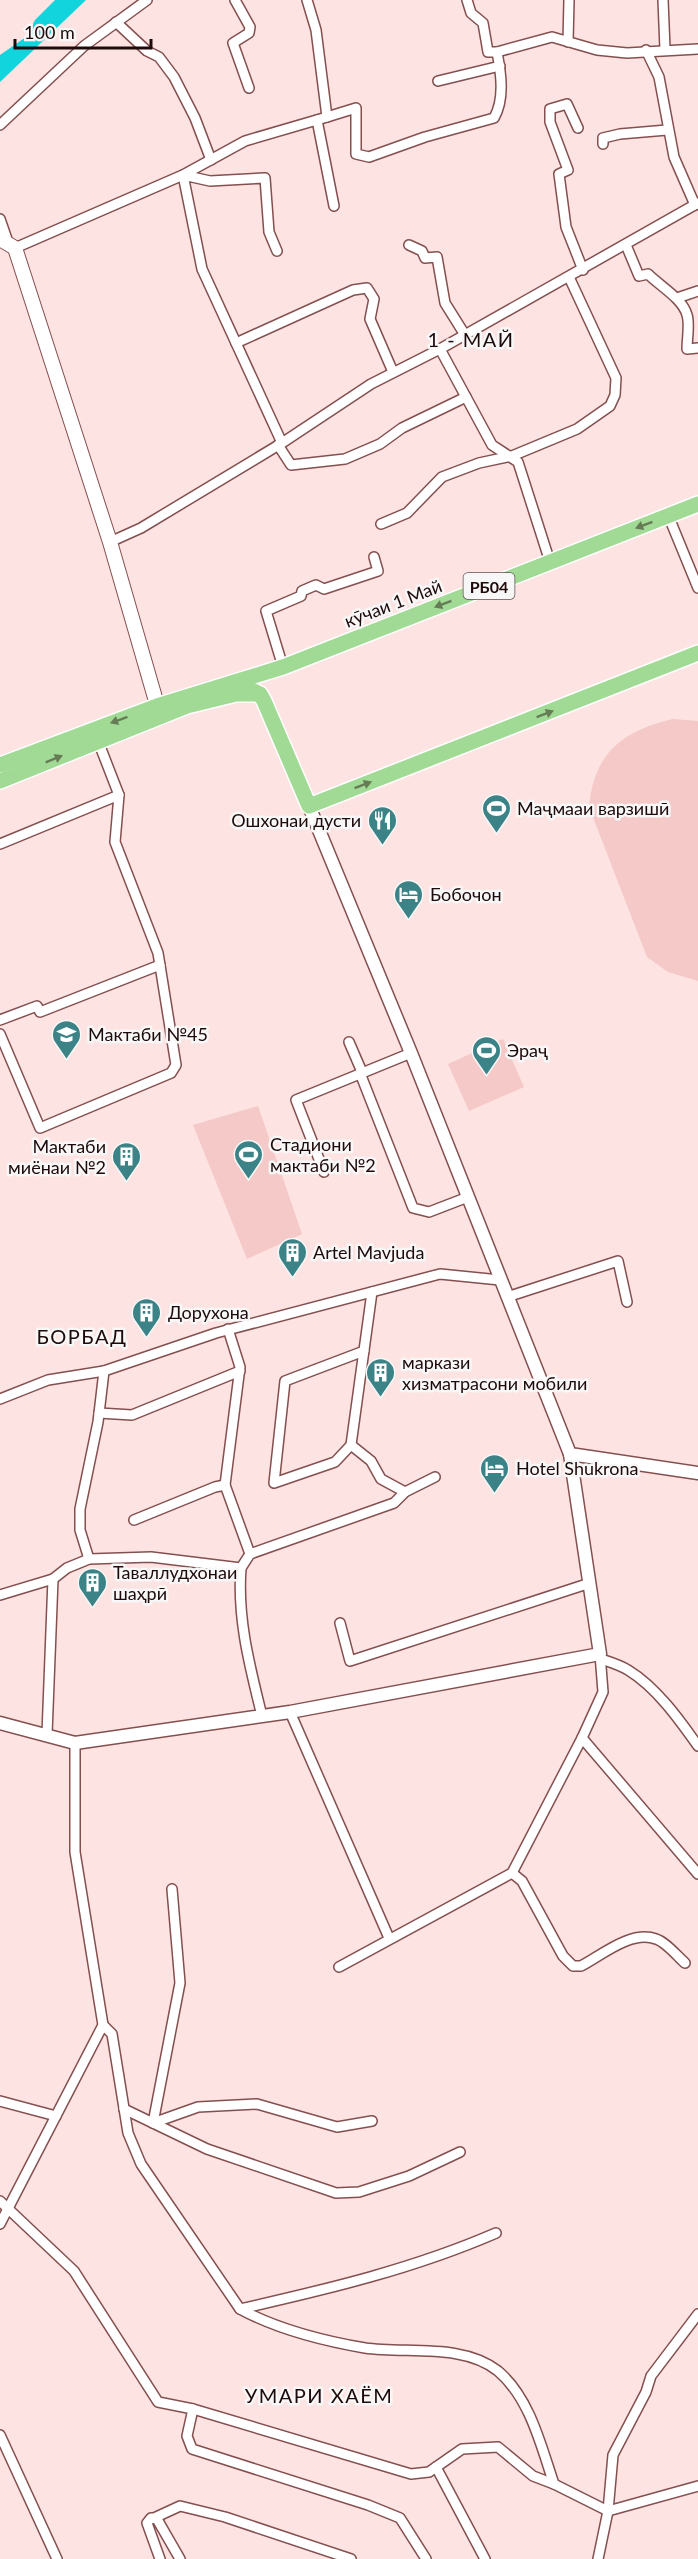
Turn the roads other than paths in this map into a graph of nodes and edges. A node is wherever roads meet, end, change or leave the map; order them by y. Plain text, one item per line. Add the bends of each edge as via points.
1 (147, 0) edge
2 (235, 0) edge
3 (307, 0) edge
4 (467, 0) edge
5 (569, 0) edge
6 (663, 0) edge
7 (116, 22) junction
8 (568, 42) junction
9 (665, 49) junction
10 (698, 49) edge
11 (646, 50) junction
12 (497, 52) junction
13 (500, 66) junction
14 (438, 81) dead end
15 (249, 88) dead end
16 (327, 117) junction
17 (317, 120) junction
18 (0, 125) edge
19 (578, 128) dead end
20 (667, 130) junction
21 (603, 144) dead end
22 (211, 160) junction
23 (183, 175) junction
24 (697, 204) edge
25 (334, 206) dead end
26 (0, 219) edge
27 (8, 244) edge
28 (409, 245) dead end
29 (626, 245) junction
30 (277, 251) dead end
31 (583, 270) junction
32 (570, 277) junction
33 (698, 291) edge
34 (677, 298) junction
35 (465, 335) junction
36 (236, 343) junction
37 (698, 348) edge
38 (440, 349) junction
39 (393, 372) junction
40 (466, 397) junction
41 (280, 444) junction
42 (512, 456) junction
43 (698, 504) edge
44 (668, 515) junction
45 (381, 524) dead end
46 (110, 542) junction
47 (374, 557) dead end
48 (550, 562) junction
49 (698, 588) edge
50 (698, 653) edge
51 (282, 667) junction
52 (235, 682) junction
53 (260, 694) junction
54 (159, 711) junction
55 (98, 741) junction
56 (0, 765) edge
57 (0, 781) edge
58 (119, 795) junction
59 (309, 806) junction
60 (0, 844) edge
61 (160, 965) junction
62 (0, 1020) edge
63 (0, 1034) edge
64 (349, 1042) dead end
65 (411, 1053) junction
66 (361, 1073) junction
67 (324, 1172) dead end
68 (468, 1197) junction
69 (500, 1280) junction
70 (372, 1292) junction
71 (507, 1297) junction
72 (627, 1302) dead end
73 (228, 1329) junction
74 (364, 1351) junction
75 (104, 1371) junction
76 (240, 1371) junction
77 (0, 1400) edge
78 (99, 1413) junction
79 (351, 1445) junction
80 (570, 1454) junction
81 (698, 1473) edge
82 (435, 1477) dead end
83 (225, 1485) junction
84 (405, 1492) junction
85 (134, 1520) dead end
86 (250, 1554) junction
87 (89, 1559) junction
88 (241, 1568) junction
89 (53, 1579) junction
90 (590, 1583) junction
91 (0, 1596) edge
92 (340, 1623) dead end
93 (601, 1656) junction
94 (290, 1712) junction
95 (262, 1716) junction
96 (0, 1723) edge
97 (47, 1734) junction
98 (582, 1738) junction
99 (75, 1743) junction
100 (698, 1746) edge
101 (512, 1873) junction
102 (698, 1874) edge
103 (172, 1889) dead end
104 (389, 1938) junction
105 (685, 1963) dead end
106 (339, 1967) dead end
107 (103, 2025) junction
108 (0, 2101) edge
109 (124, 2109) junction
110 (56, 2116) junction
111 (372, 2121) dead end
112 (153, 2123) junction
113 (460, 2151) dead end
114 (0, 2201) edge
115 (8, 2209) junction
116 (0, 2224) edge
117 (496, 2233) dead end
118 (240, 2309) junction
119 (698, 2314) edge
120 (193, 2409) junction
121 (0, 2435) edge
122 (436, 2467) junction
123 (554, 2484) junction
124 (698, 2486) edge
125 (608, 2511) junction
126 (154, 2518) junction
127 (57, 2559) edge
128 (160, 2559) edge
129 (180, 2559) edge
130 (351, 2559) edge
131 (426, 2559) edge
132 (485, 2559) edge
133 (598, 2559) edge

1 - 7 street
2 - 15 street via 250,27 249,33 233,43
3 - 16 street via 316,30
4 - 12 street via 471,13 483,23 488,52
5 - 8 street
6 - 9 street
7 - 18 street via 84,46
7 - 22 street via 159,57 174,77
8 - 11 street via 597,50
8 - 12 street via 552,37
9 - 10 street
9 - 11 street
11 - 20 street via 659,77
12 - 13 street
13 - 14 street
13 - 16 street via 498,111 494,118 369,157 356,154 356,108
16 - 17 street
17 - 22 street via 245,141
17 - 25 street
19 - 31 street via 567,104 550,109 550,122 568,170 559,174 566,227
20 - 21 street via 620,134 603,138
20 - 24 street via 674,157
22 - 23 street
23 - 27 street
23 - 30 street via 210,181 265,178 269,232
23 - 36 street via 202,269
24 - 29 street
26 - 27 street
27 - 46 main road
28 - 35 street via 423,251 425,258 437,257 445,303
29 - 31 street
29 - 34 street via 639,276 648,274
31 - 32 street
32 - 35 street
32 - 42 street via 616,378 615,395 610,405 577,429
33 - 34 street
34 - 37 street via 688,315 687,349
35 - 38 street
36 - 39 street via 353,290 367,288 374,299 370,319
36 - 41 street
38 - 39 street
38 - 40 street
39 - 41 street
40 - 41 street via 345,459 291,465
40 - 42 street via 492,445
41 - 46 street via 141,528
42 - 45 street via 442,477 407,513
42 - 48 street via 518,462
43 - 44 main road, кӯчаи 1 Май / РБ04
44 -> 48 main road, кӯчаи 1 Май / РБ04
44 - 49 street
46 - 54 main road
47 - 51 street via 378,571 324,589 316,585 266,611
48 -> 51 main road, кӯчаи 1 Май / РБ04
59 -> 50 main road
51 - 52 main road, кӯчаи 1 Май / РБ04
51 - 53 main road, РБ04 via 264,680
52 - 53 main road
52 - 54 main road, кӯчаи 1 Май / РБ04
53 - 54 main road, кӯчаи 1 Май / РБ04 via 236,694
53 - 59 main road
54 - 55 main road, кӯчаи 1 Май / РБ04
54 -> 56 main road, кӯчаи 1 Май / РБ04
57 -> 55 main road, кӯчаи 1 Май / РБ04
55 - 58 street
58 - 60 street
58 - 61 street via 115,842
59 - 65 street
61 - 62 street via 40,1012 37,1006
61 - 63 street via 176,1065 171,1073 40,1128
64 - 66 street
65 - 66 street
65 - 68 street
66 - 67 street via 296,1100
66 - 68 street via 413,1208 429,1212
68 - 69 street
69 - 70 street via 440,1274
69 - 71 street
70 - 73 street
70 - 74 street
71 - 72 street via 618,1261
71 - 80 street
73 - 75 street
73 - 76 street
74 - 79 street
74 - 79 street via 285,1381 274,1483 335,1462
75 - 77 street via 48,1380
75 - 78 street
76 - 78 street via 132,1415
76 - 83 street
78 - 87 street via 80,1509 80,1530
79 - 84 street via 371,1461 381,1479
80 - 81 street
80 - 90 street
82 - 84 street
83 - 85 street
83 - 86 street
84 - 86 street via 394,1503
86 - 88 street
87 - 88 street via 151,1557
87 - 89 street
88 - 95 street via 238,1599
89 - 91 street
89 - 97 street
90 - 92 street via 350,1661
90 - 93 street
93 - 94 street
93 - 98 street via 603,1692
93 - 100 street via 628,1670 650,1689
94 - 95 street
94 - 104 street
95 - 99 street
96 - 97 street
97 - 99 street
98 - 101 street
98 - 102 street
99 - 107 street via 75,1852
101 - 104 street
101 - 105 street via 522,1881 563,1956 573,1966 581,1966 626,1941 642,1937 657,1939
103 - 112 street via 180,1983
104 - 106 street
107 - 109 street via 112,2034
107 - 110 street
108 - 110 street
109 - 112 street
109 - 118 street via 128,2133 141,2164
110 - 115 street
111 - 112 street via 337,2127 258,2104 198,2107
112 - 113 street via 207,2149 336,2193 359,2192 409,2176
114 - 115 street
115 - 116 street
115 - 120 street via 74,2271 158,2402
117 - 118 street via 440,2257 366,2279
118 - 123 street via 265,2323 366,2348 458,2355 484,2361 500,2373 534,2424
119 - 125 street via 651,2376 613,2455
120 - 122 street via 411,2474
120 - 131 street via 187,2436 192,2449 400,2518
121 - 127 street
122 - 123 street via 462,2449 498,2447 533,2476
122 - 132 street
123 - 125 street
124 - 125 street
125 - 133 street
126 - 128 street via 147,2523
126 - 129 street
126 - 130 street via 180,2506

